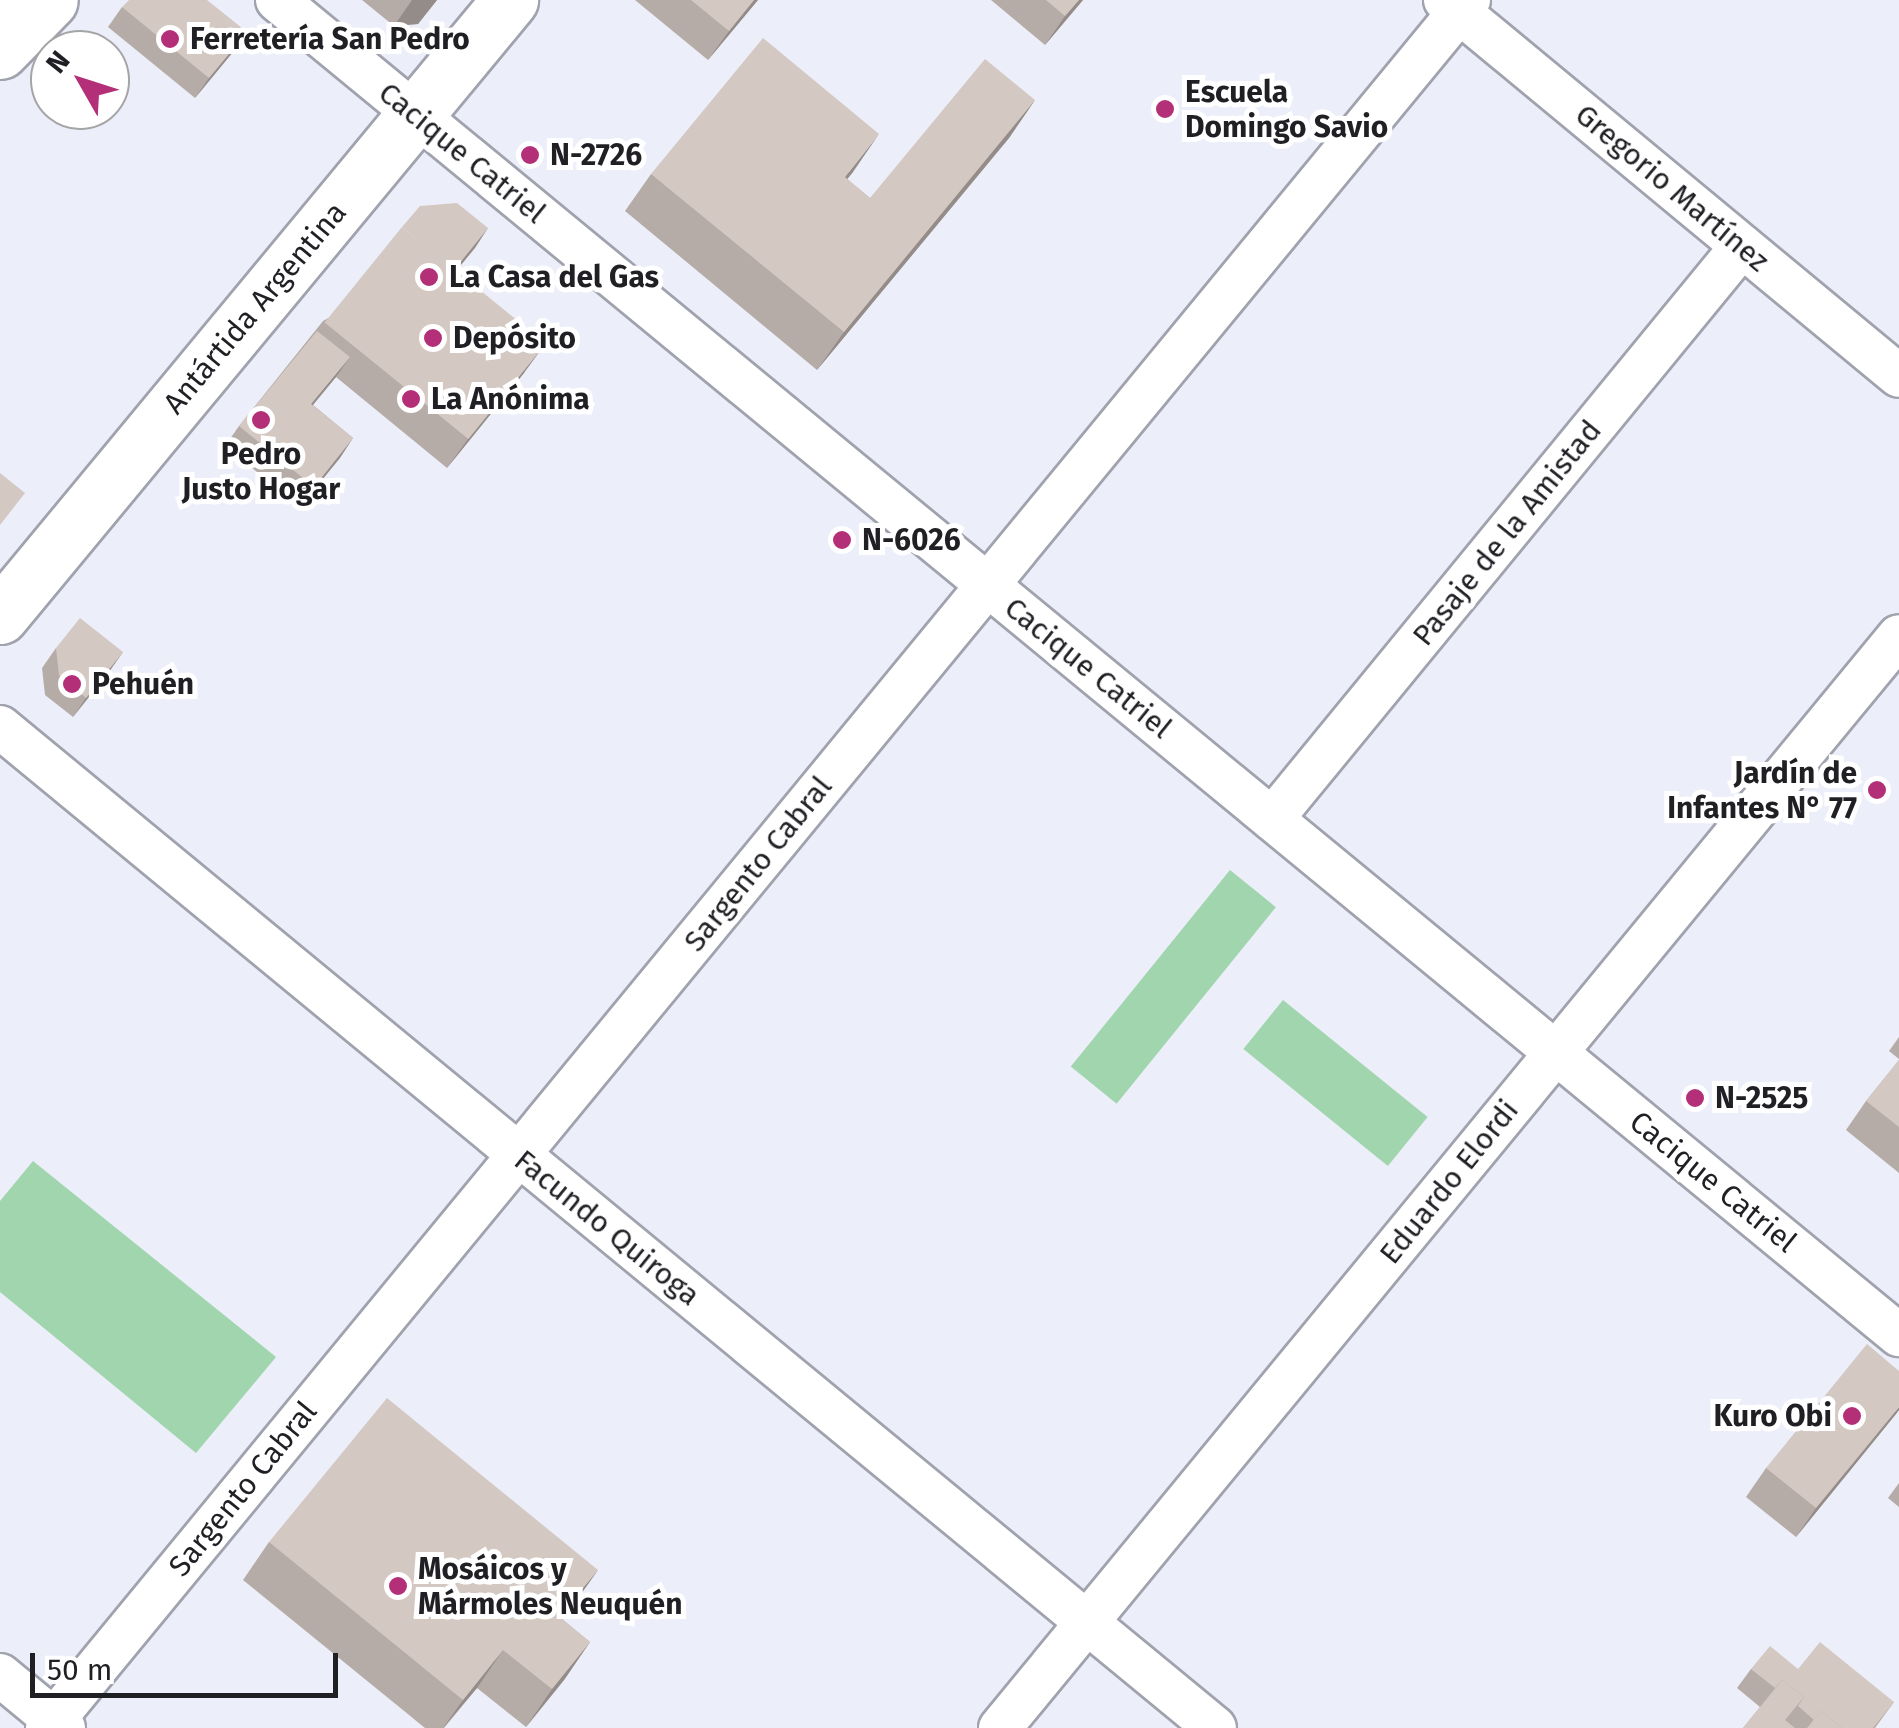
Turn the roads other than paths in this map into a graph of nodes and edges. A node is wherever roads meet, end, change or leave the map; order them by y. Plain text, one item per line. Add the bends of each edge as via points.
1 (50, 0) edge
2 (277, 0) edge
3 (510, 0) edge
4 (1458, 4) edge
5 (0, 50) edge
6 (415, 114) junction
7 (1742, 246) junction
8 (1899, 376) edge
9 (988, 586) junction
10 (0, 616) edge
11 (1899, 636) edge
12 (0, 727) edge
13 (1272, 819) junction
14 (1556, 1053) junction
15 (519, 1155) junction
16 (1899, 1335) edge
17 (1087, 1622) junction
18 (0, 1675) edge
19 (55, 1725) edge
20 (1000, 1728) edge
21 (1215, 1728) edge

1 - 5 main road
2 - 6 street, Cacique Catriel
3 - 6 main road, Antártida Argentina
4 - 7 street, Gregorio Martínez
4 - 9 street, Sargento Cabral
6 - 9 street, Cacique Catriel
6 - 10 main road, Antártida Argentina
7 - 8 street, Gregorio Martínez
7 - 13 street, Pasaje de la Amistad
9 - 13 street, Cacique Catriel
9 - 15 street, Sargento Cabral
11 - 14 street, Eduardo Elordi
12 - 15 street, Facundo Quiroga
13 - 14 street, Cacique Catriel
14 - 16 street, Cacique Catriel
14 - 17 street, Eduardo Elordi
15 - 17 street, Facundo Quiroga
15 - 19 street, Sargento Cabral
17 - 20 street, Eduardo Elordi
17 - 21 street, Facundo Quiroga
18 - 19 street

